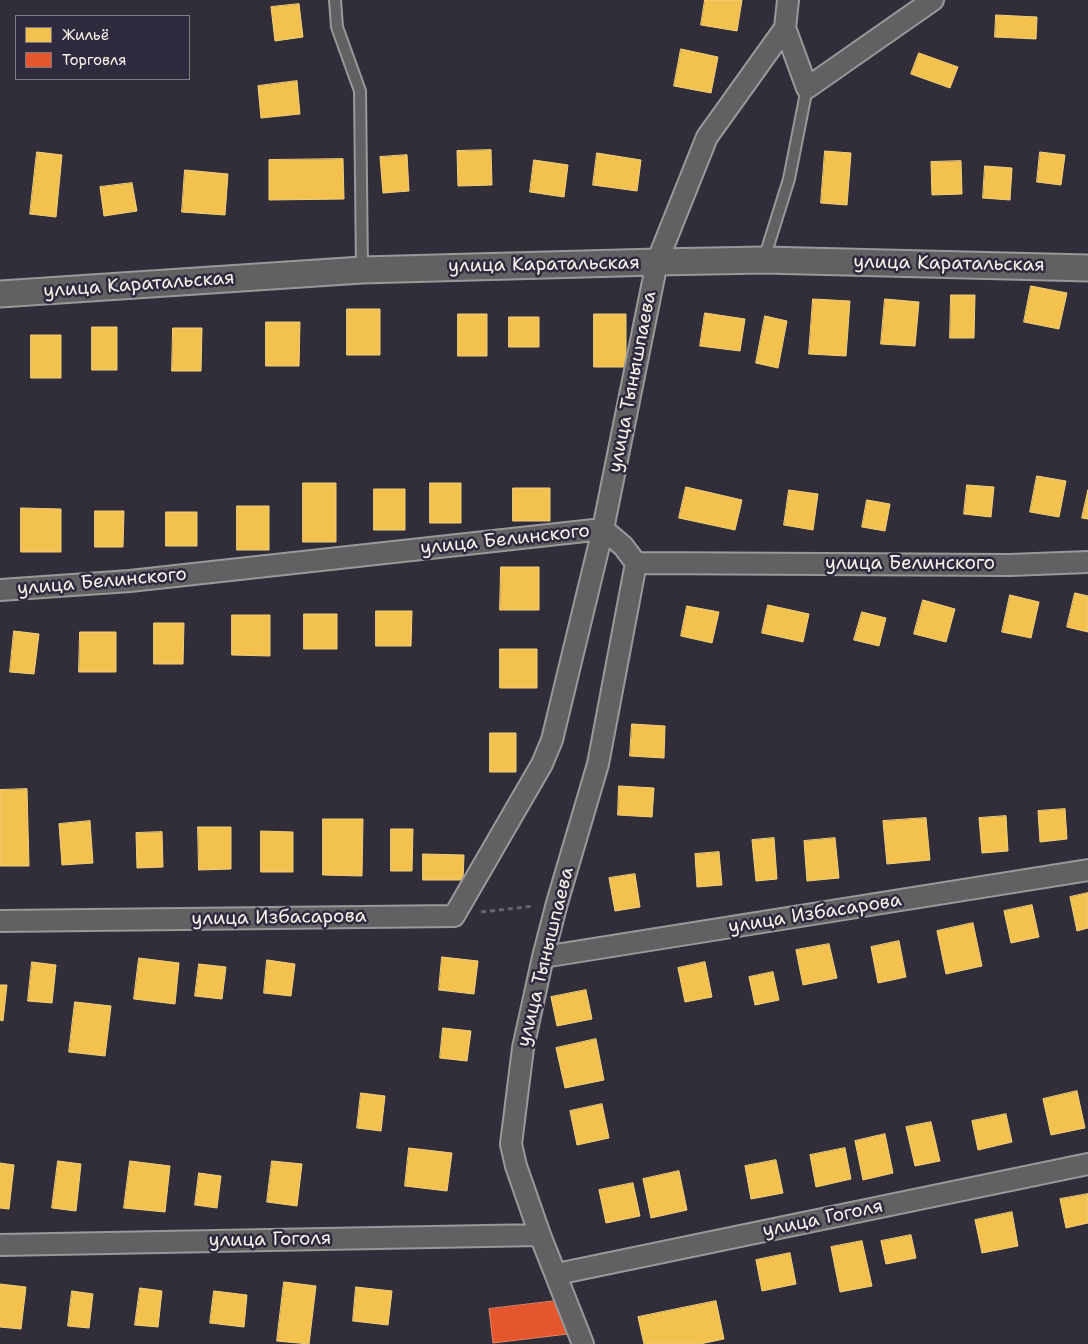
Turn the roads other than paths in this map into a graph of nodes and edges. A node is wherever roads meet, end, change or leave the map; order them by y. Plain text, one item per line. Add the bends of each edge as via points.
1 (335, 0) edge
2 (788, 0) edge
3 (932, 0) edge
4 (785, 28) junction
5 (807, 88) junction
6 (764, 260) junction
7 (657, 262) junction
8 (1088, 268) edge
9 (362, 270) junction
10 (0, 294) edge
11 (603, 529) junction
12 (1088, 562) edge
13 (636, 563) junction
14 (0, 590) edge
15 (1088, 870) edge
16 (454, 916) joint
17 (0, 921) edge
18 (543, 957) junction
19 (1088, 1164) edge
20 (540, 1235) junction
21 (0, 1245) edge
22 (557, 1274) junction
23 (583, 1344) edge

1 - 9 lane via 337,27 360,91
2 - 4 street
3 - 5 street
4 - 5 street
4 - 7 street, улица Тынышпаева via 707,137
5 - 6 lane via 790,179
6 - 7 street, улица Каратальская
6 - 8 street, улица Каратальская
7 - 9 street, улица Каратальская
7 - 11 street, улица Тынышпаева
9 - 10 street, улица Каратальская
11 - 13 street, улица Белинского via 623,546
11 - 14 street, улица Белинского via 130,581
11 - 16 street, улица Тынышпаева via 552,740 542,764
12 - 13 street, улица Белинского via 1010,565
13 - 18 street, улица Тынышпаева via 598,764
15 - 18 street, улица Избасарова
16 - 17 street, улица Избасарова
18 - 20 street, улица Тынышпаева via 523,1048 511,1144
19 - 22 street, улица Гоголя
20 - 21 street, улица Гоголя
20 - 22 street, улица Тынышпаева
22 - 23 street, улица Тынышпаева

